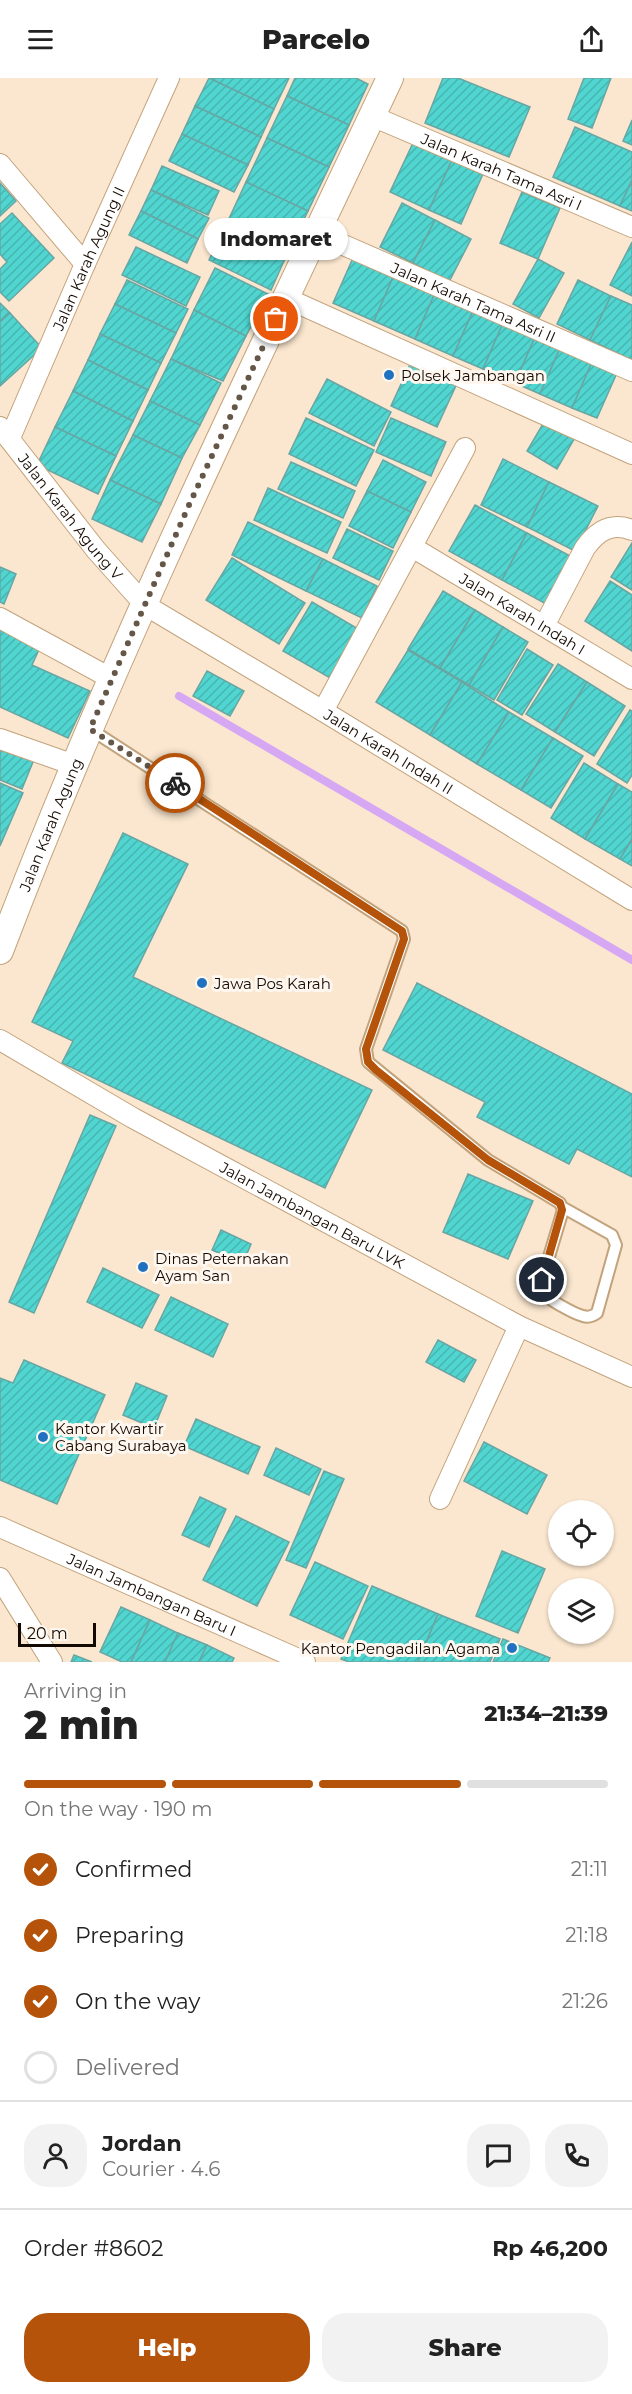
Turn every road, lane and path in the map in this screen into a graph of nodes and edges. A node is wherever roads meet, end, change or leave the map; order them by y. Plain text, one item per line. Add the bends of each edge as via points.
1 (170, 78) edge
2 (390, 78) edge
3 (372, 116) junction
4 (0, 164) edge
5 (632, 227) edge
6 (316, 233) junction
7 (85, 264) junction
8 (286, 298) junction
9 (632, 370) edge
10 (5, 432) edge
11 (465, 448) dead end
12 (632, 454) edge
13 (632, 530) edge
14 (412, 547) junction
15 (145, 605) junction
16 (0, 618) edge
17 (544, 626) junction
18 (632, 679) edge
19 (112, 680) junction
20 (323, 711) junction
21 (90, 729) junction
22 (0, 739) edge
23 (74, 765) junction
24 (632, 900) edge
25 (0, 948) edge
26 (0, 1040) edge
27 (562, 1207) junction
28 (519, 1326) junction
29 (632, 1377) edge
30 (440, 1498) dead end
31 (0, 1527) edge
32 (0, 1578) edge
33 (52, 1662) edge
34 (305, 1662) edge

1 - 7 street, Jalan Karah Agung II
2 - 3 street, Jalan Karah Agung
3 - 5 street, Jalan Karah Tama Asri I
3 - 6 street, Jalan Karah Agung
4 - 7 street
6 - 8 street, Jalan Karah Agung
6 - 9 street, Jalan Karah Tama Asri II
7 - 10 street, Jalan Karah Agung II
8 - 12 street
8 - 15 street, Jalan Karah Agung
10 - 15 street, Jalan Karah Agung V via 96,550
11 - 14 street
13 - 17 street via 610,527 593,536
14 - 17 street, Jalan Karah Indah I
14 - 20 street
15 - 19 street, Jalan Karah Agung
15 - 20 street, Jalan Karah Indah II
16 - 19 street
17 - 18 street, Jalan Karah Indah I
19 - 21 street, Jalan Karah Agung
20 - 24 street, Jalan Karah Indah II
21 - 23 street, Jalan Karah Agung
21 - 27 lane via 400,928 404,939 366,1049 368,1062 488,1160
22 - 23 street
23 - 25 street, Jalan Karah Agung
26 - 28 street, Jalan Jambangan Baru LVK via 133,1118
27 - 27 lane via 612,1235 616,1245 597,1313 591,1317 554,1302 541,1290
28 - 29 street, Jalan Jambangan Baru LVK
28 - 30 street
31 - 34 street, Jalan Jambangan Baru I
32 - 33 street

